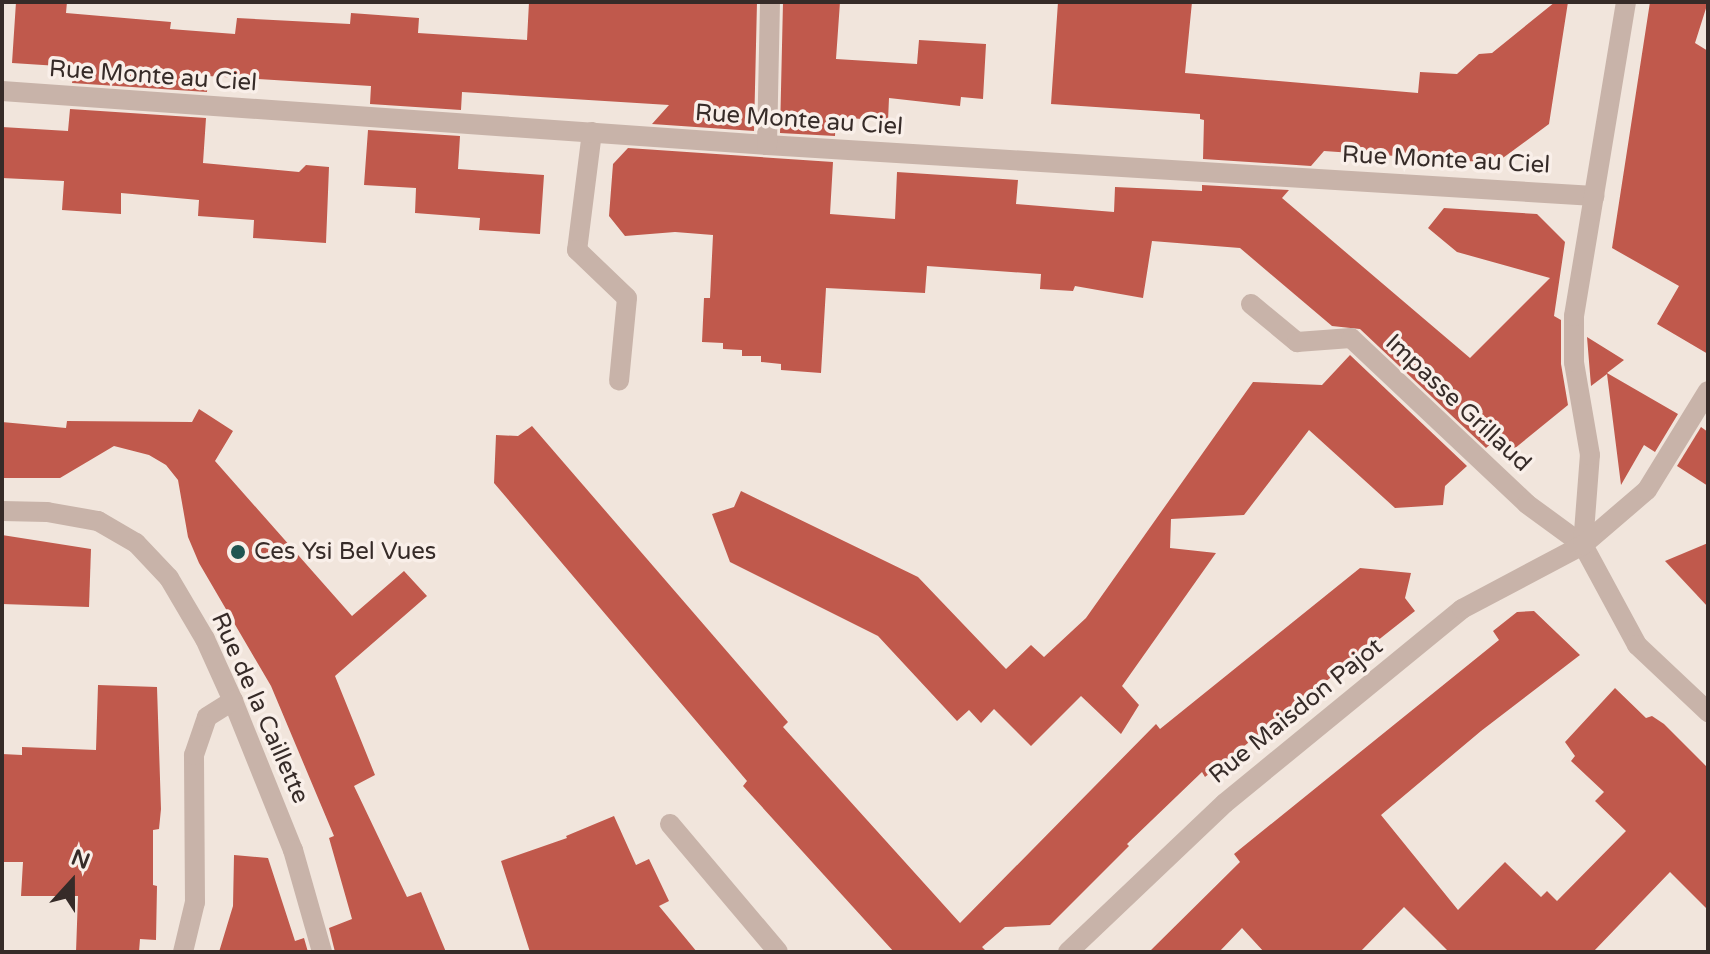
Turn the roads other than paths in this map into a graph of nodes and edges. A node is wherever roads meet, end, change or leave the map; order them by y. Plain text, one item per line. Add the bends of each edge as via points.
1 (770, 2) edge
2 (1626, 2) edge
3 (2, 91) edge
4 (592, 132) junction
5 (767, 145) junction
6 (1594, 196) junction
7 (1251, 304) dead end
8 (619, 381) dead end
9 (1708, 391) edge
10 (2, 511) edge
11 (1583, 545) junction
12 (233, 701) junction
13 (1708, 712) edge
14 (670, 824) dead end
15 (183, 952) edge
16 (322, 952) edge
17 (778, 952) edge
18 (1068, 952) edge

1 - 5 street
2 - 6 street
3 - 4 street, Rue Monte au Ciel
4 - 5 street, Rue Monte au Ciel
4 - 8 street via 577,250 627,298
5 - 6 street, Rue Monte au Ciel
6 - 11 street via 1574,316 1574,362 1590,455
7 - 11 street, Impasse Grillaud via 1297,342 1351,338 1527,504
9 - 11 street, Rue Maisdon Pajot via 1647,490
10 - 12 street, Rue de la Caillette via 98,521 136,543 169,578
11 - 13 street via 1637,645
11 - 18 street, Rue Maisdon Pajot via 1462,609 1225,803
12 - 15 street via 207,717 194,755 195,902
12 - 16 street, Rue de la Caillette via 293,850
14 - 17 street

